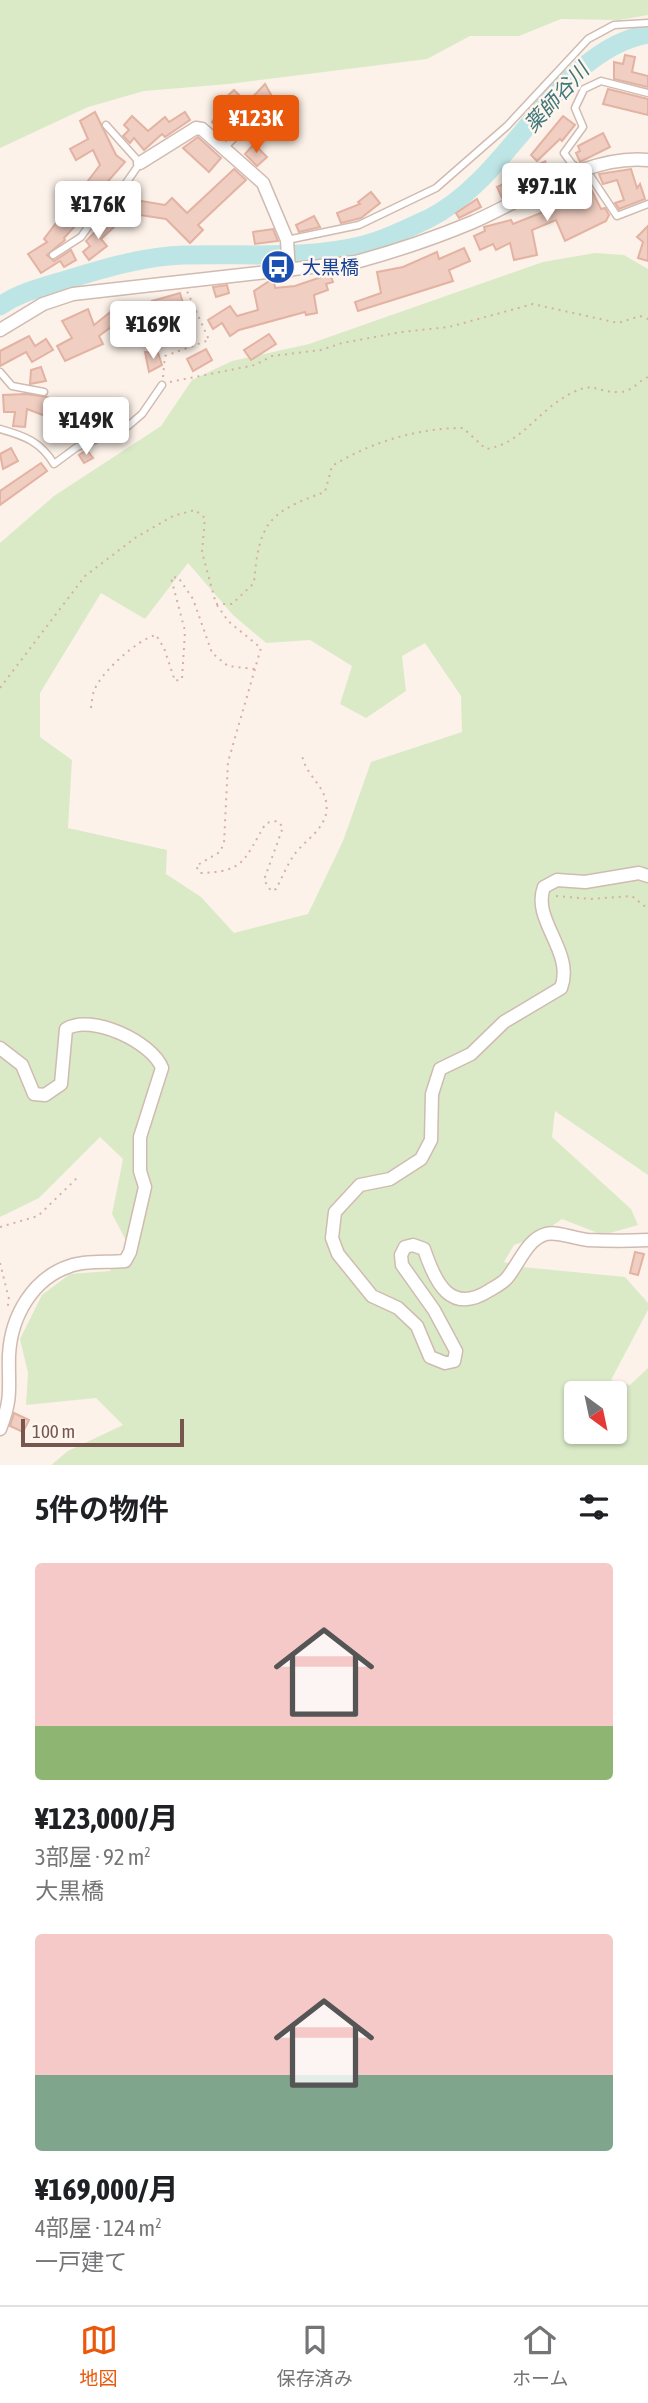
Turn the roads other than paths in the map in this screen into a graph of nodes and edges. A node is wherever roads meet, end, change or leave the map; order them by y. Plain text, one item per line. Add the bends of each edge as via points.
1 (648, 23) edge
2 (648, 93) edge
3 (258, 114) dead end
4 (106, 125) dead end
5 (225, 147) junction
6 (648, 160) edge
7 (140, 163) junction
8 (583, 171) junction
9 (648, 204) edge
10 (287, 243) junction
11 (53, 255) dead end
12 (289, 269) junction
13 (0, 330) edge
14 (0, 372) edge
15 (162, 384) road end
16 (44, 391) dead end
17 (0, 429) edge
18 (648, 876) edge
19 (0, 1048) edge
20 (648, 1240) edge
21 (3, 1414) edge
22 (0, 1429) edge

1 - 10 lane via 614,25 588,39 507,126 436,188 359,225
2 - 8 lane via 601,81 584,89 575,108 583,127 564,153
3 - 5 lane
4 - 7 lane
5 - 7 street via 196,128
5 - 10 street via 263,183
6 - 8 street via 619,161
7 - 11 lane via 81,237
8 - 9 lane via 617,216
8 - 12 street via 399,250 356,262
10 - 12 street
12 - 13 street via 73,294 43,304
14 - 16 lane via 12,386
15 - 17 lane via 128,426 77,447 54,464 44,447
18 - 20 street via 557,880 544,887 541,895 565,963 561,988 504,1022 471,1054 440,1069 432,1094 431,1140 421,1159 390,1179 360,1185 335,1212 332,1238 338,1254 372,1296 405,1313 430,1357 445,1363 454,1361 456,1351 402,1265 405,1247 424,1249 432,1273 447,1292 454,1299 467,1300 506,1280 534,1240 547,1234 586,1240
19 - 21 street via 22,1065 34,1094 45,1095 61,1084 66,1029 76,1023 92,1023 147,1047 162,1068 140,1137 145,1187 130,1252 125,1261 72,1265 36,1285 18,1318 9,1351 10,1402
21 - 22 street

